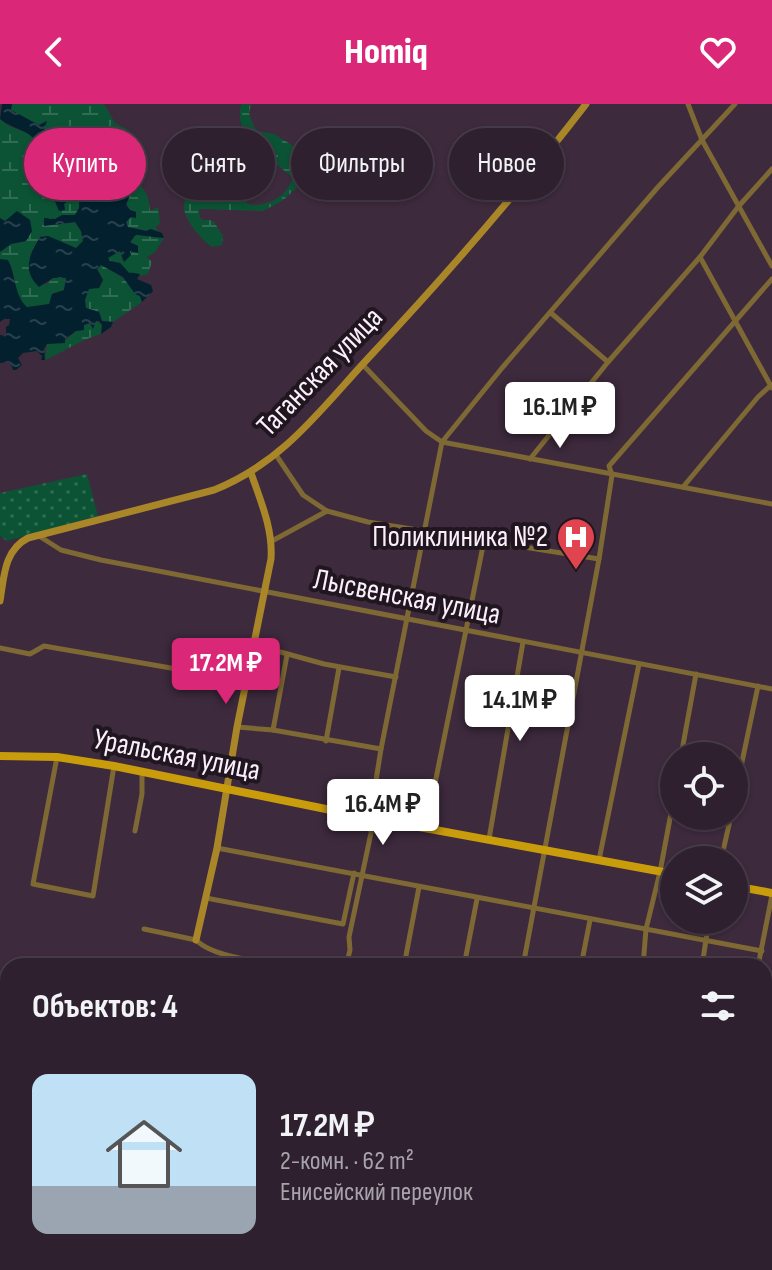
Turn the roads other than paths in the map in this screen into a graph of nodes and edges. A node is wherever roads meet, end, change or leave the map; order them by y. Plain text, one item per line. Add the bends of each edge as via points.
1 (586, 104) edge
2 (688, 104) edge
3 (735, 104) edge
4 (702, 140) junction
5 (772, 169) edge
6 (738, 207) junction
7 (700, 257) junction
8 (772, 266) edge
9 (772, 279) edge
10 (551, 313) junction
11 (735, 321) junction
12 (608, 362) junction
13 (363, 365) junction
14 (771, 386) edge
15 (442, 442) junction
16 (276, 455) junction
17 (530, 459) junction
18 (251, 473) junction
19 (612, 475) junction
20 (683, 487) junction
21 (772, 504) edge
22 (327, 511) junction
23 (426, 532) junction
24 (39, 536) junction
25 (272, 541) junction
26 (484, 541) junction
27 (599, 559) junction
28 (266, 593) junction
29 (0, 601) edge
30 (406, 619) junction
31 (467, 629) junction
32 (523, 642) junction
33 (255, 645) junction
34 (0, 648) edge
35 (580, 652) junction
36 (287, 655) junction
37 (639, 664) junction
38 (339, 668) junction
39 (696, 674) junction
40 (396, 677) junction
41 (247, 681) junction
42 (758, 686) junction
43 (772, 689) edge
44 (237, 727) junction
45 (273, 730) junction
46 (326, 741) junction
47 (684, 742) edge
48 (746, 742) edge
49 (381, 749) junction
50 (0, 756) edge
51 (57, 757) junction
52 (114, 766) junction
53 (142, 772) junction
54 (228, 788) junction
55 (370, 818) junction
56 (426, 828) junction
57 (135, 831) dead end
58 (489, 839) junction
59 (217, 848) junction
60 (545, 849) junction
61 (599, 860) junction
62 (660, 872) joint
63 (354, 873) junction
64 (363, 875) junction
65 (419, 887) junction
66 (748, 889) edge
67 (772, 894) edge
68 (205, 898) junction
69 (477, 899) junction
70 (534, 909) junction
71 (590, 920) junction
72 (144, 929) dead end
73 (646, 929) junction
74 (706, 934) edge
75 (196, 940) junction
76 (704, 940) junction
77 (762, 951) junction
78 (250, 958) edge
79 (348, 958) edge
80 (406, 958) edge
81 (466, 958) edge
82 (525, 958) edge
83 (583, 958) edge
84 (644, 958) edge
85 (703, 958) edge
86 (760, 958) edge

1 - 13 main road, Таганская улица via 492,222
2 - 4 street
3 - 4 street
4 - 6 street
4 - 10 street
5 - 6 street
6 - 7 street
6 - 8 street
7 - 11 street
7 - 12 street
9 - 11 street
10 - 12 street
10 - 15 street
11 - 14 street
11 - 19 street via 609,466
12 - 17 street
13 - 15 street
13 - 16 main road, Таганская улица
14 - 20 street
15 - 17 street
15 - 23 street
16 - 18 main road, Таганская улица
16 - 22 street via 303,495
17 - 19 street
18 - 24 main road, Таганская улица via 214,490
18 - 25 main road
19 - 20 street
19 - 27 street
20 - 21 street
22 - 23 street
22 - 25 street
23 - 26 street
23 - 30 street
24 - 28 street, Лысвенская улица via 69,553
24 - 29 main road, Таганская улица via 11,551
25 - 28 main road
26 - 27 street
26 - 31 street
27 - 35 street
28 - 30 street, Лысвенская улица
28 - 33 main road
30 - 31 street, Лысвенская улица
30 - 40 street
31 - 32 street, Лысвенская улица
31 - 56 street
32 - 35 street, Лысвенская улица
32 - 58 street
33 - 36 street
33 - 41 main road
34 - 41 street via 30,654 44,646
35 - 37 street, Лысвенская улица
35 - 60 street
36 - 38 street
36 - 45 street
37 - 39 street, Лысвенская улица
37 - 61 street
38 - 40 street
38 - 46 street
39 - 42 street, Лысвенская улица
39 - 47 street
40 - 49 street
41 - 44 main road
42 - 43 street, Лысвенская улица
42 - 48 street
44 - 45 street
44 - 54 main road
45 - 46 street
46 - 49 street
49 - 55 street
50 - 51 main road, Уральская улица
51 - 52 main road, Уральская улица
51 - 52 street via 33,884 93,896
52 - 53 main road, Уральская улица
53 - 54 main road, Уральская улица
53 - 57 street
54 - 55 main road, Уральская улица
54 - 59 main road
55 - 56 main road, Уральская улица
55 - 64 street
56 - 58 main road, Уральская улица
58 - 60 main road, Уральская улица
59 - 63 street
59 - 68 main road
60 - 61 main road, Уральская улица
60 - 70 street
61 - 62 main road, Уральская улица
62 - 73 street
63 - 64 street
63 - 68 street via 343,924
64 - 65 street
64 - 79 street
65 - 69 street
65 - 80 street
66 - 67 main road
67 - 77 street
68 - 75 main road
69 - 70 street
69 - 81 street
70 - 71 street
70 - 82 street
71 - 73 street
71 - 83 street
72 - 75 street
73 - 76 street
73 - 84 street
74 - 76 street
75 - 78 street via 218,952
76 - 77 street
76 - 85 street
77 - 86 street

